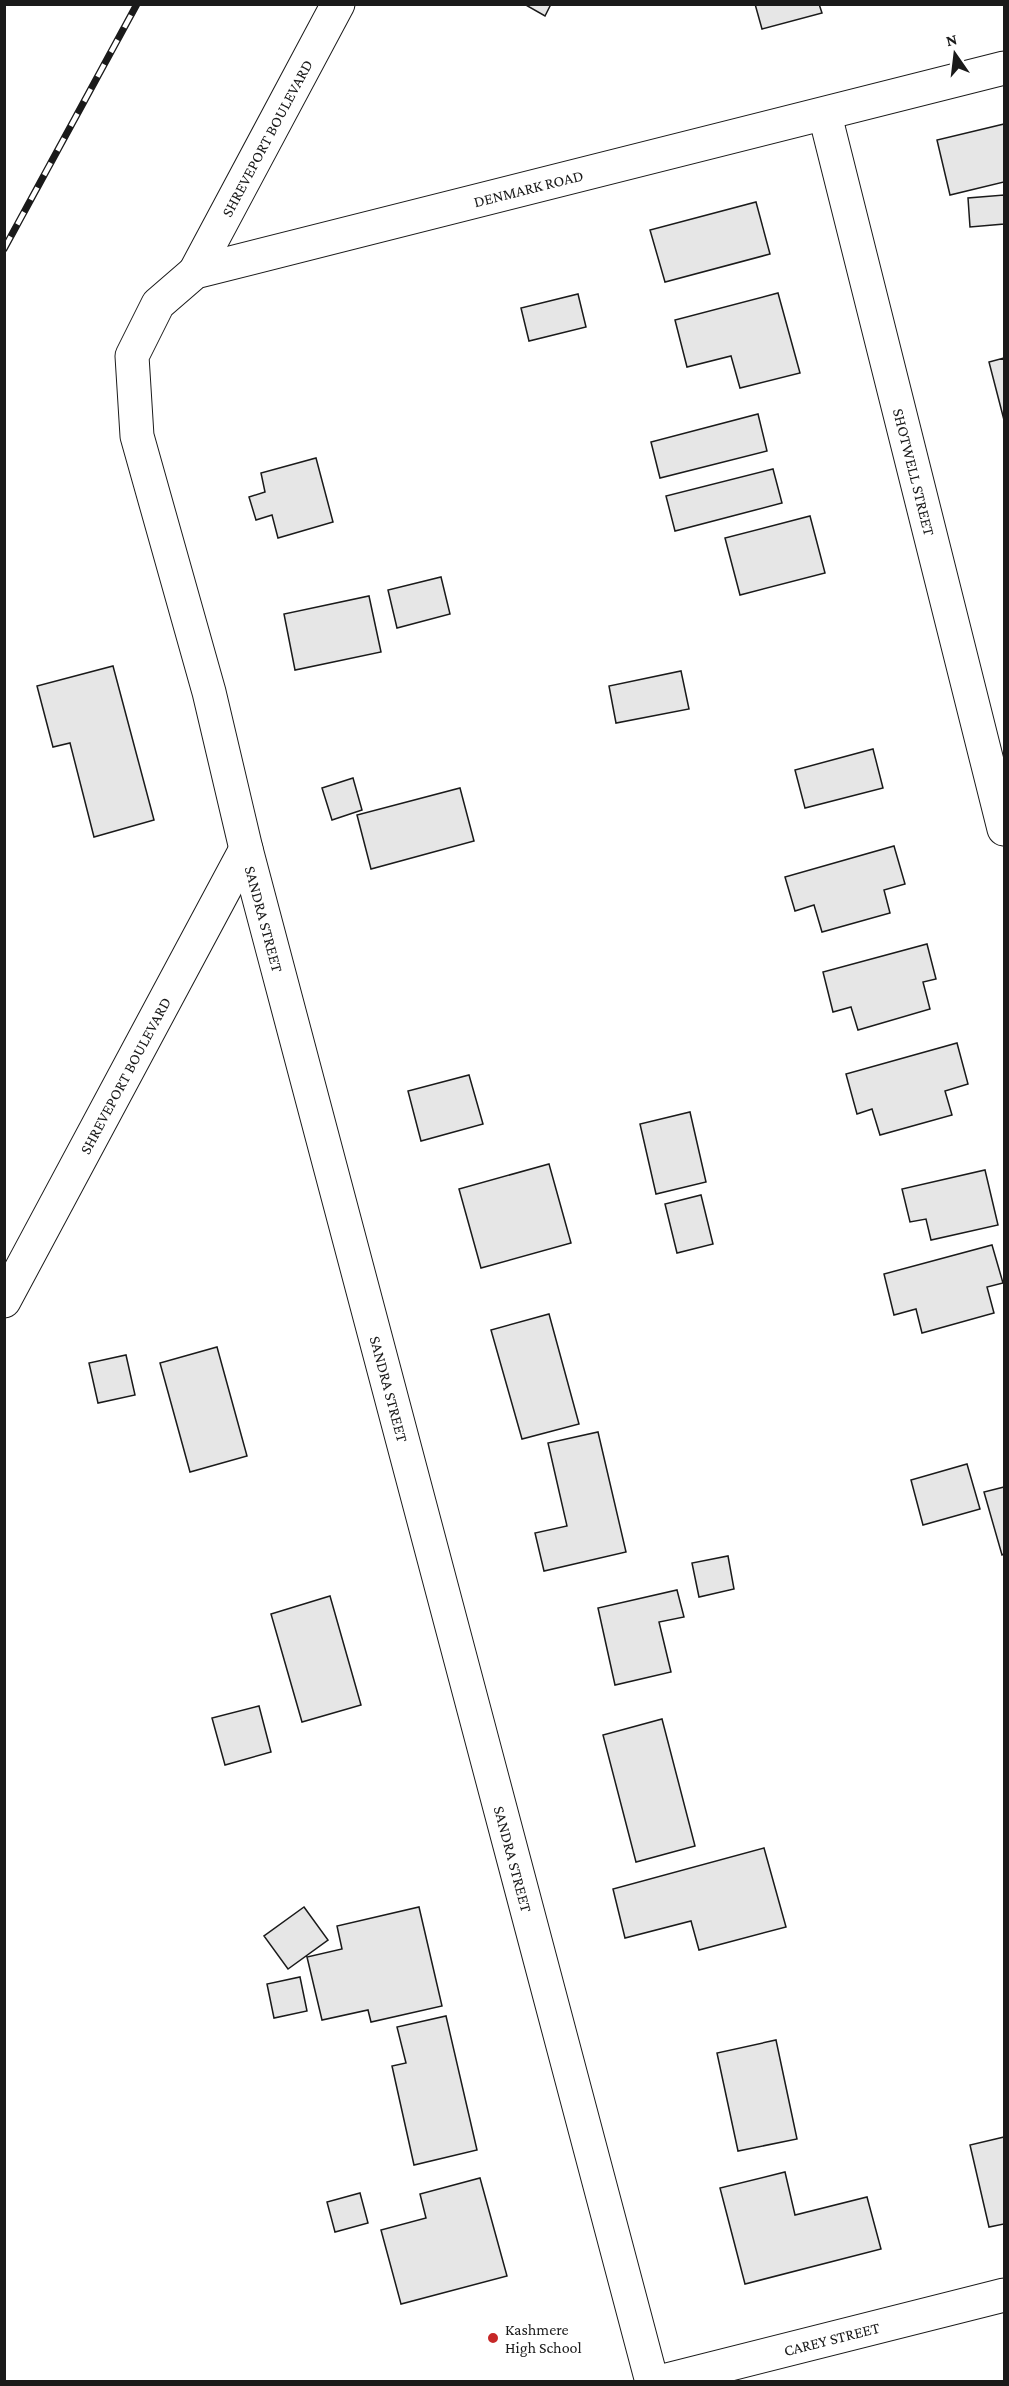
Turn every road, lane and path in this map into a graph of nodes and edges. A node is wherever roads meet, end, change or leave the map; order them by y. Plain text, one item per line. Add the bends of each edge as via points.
1 (338, 4) edge
2 (1005, 68) edge
3 (825, 115) junction
4 (195, 272) junction
5 (134, 395) joint
6 (1005, 829) edge
7 (246, 849) junction
8 (4, 1301) edge
9 (1005, 2295) edge
10 (652, 2382) edge
11 (659, 2382) edge

1 - 4 street, SHREVEPORT BOULEVARD
2 - 3 street, DENMARK ROAD
3 - 4 street, DENMARK ROAD
3 - 6 street, SHOTWELL STREET
4 - 5 street, DENMARK ROAD via 158,304 132,356
5 - 7 street, SANDRA STREET via 138,436 209,692
7 - 8 street, SHREVEPORT BOULEVARD
7 - 10 street, SANDRA STREET
9 - 11 street, CAREY STREET

